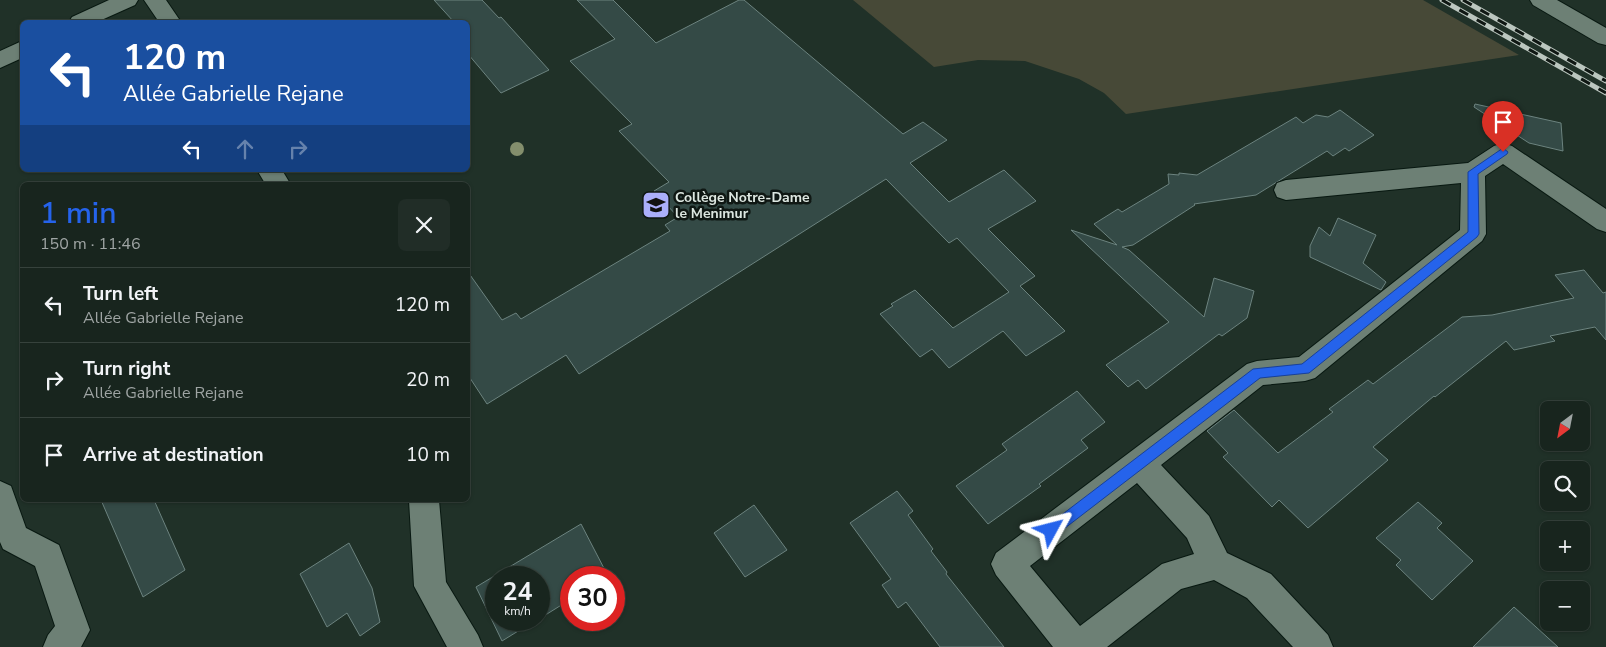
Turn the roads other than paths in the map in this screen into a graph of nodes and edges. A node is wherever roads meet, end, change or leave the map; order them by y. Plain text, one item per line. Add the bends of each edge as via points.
1 (127, 0) edge
2 (155, 0) edge
3 (1541, 0) edge
4 (84, 20) edge
5 (169, 20) edge
6 (1601, 31) edge
7 (20, 50) edge
8 (0, 60) edge
9 (1473, 172) junction
10 (1286, 190) dead end
11 (1606, 222) edge
12 (1139, 463) junction
13 (0, 496) edge
14 (424, 502) edge
15 (1216, 564) junction
16 (60, 647) edge
17 (466, 647) edge
18 (1075, 647) edge
19 (1080, 647) edge
20 (1316, 647) edge

1 - 4 street
2 - 5 street
3 - 6 street
7 - 8 street
9 - 10 street
9 - 11 street via 1503,152
9 - 12 street via 1473,234 1305,369 1257,373
12 - 15 street via 1198,527
12 - 18 street via 1007,564
13 - 16 street via 14,538 48,556 73,630
14 - 17 street via 430,586
15 - 19 street via 1173,575
15 - 20 street via 1259,586

